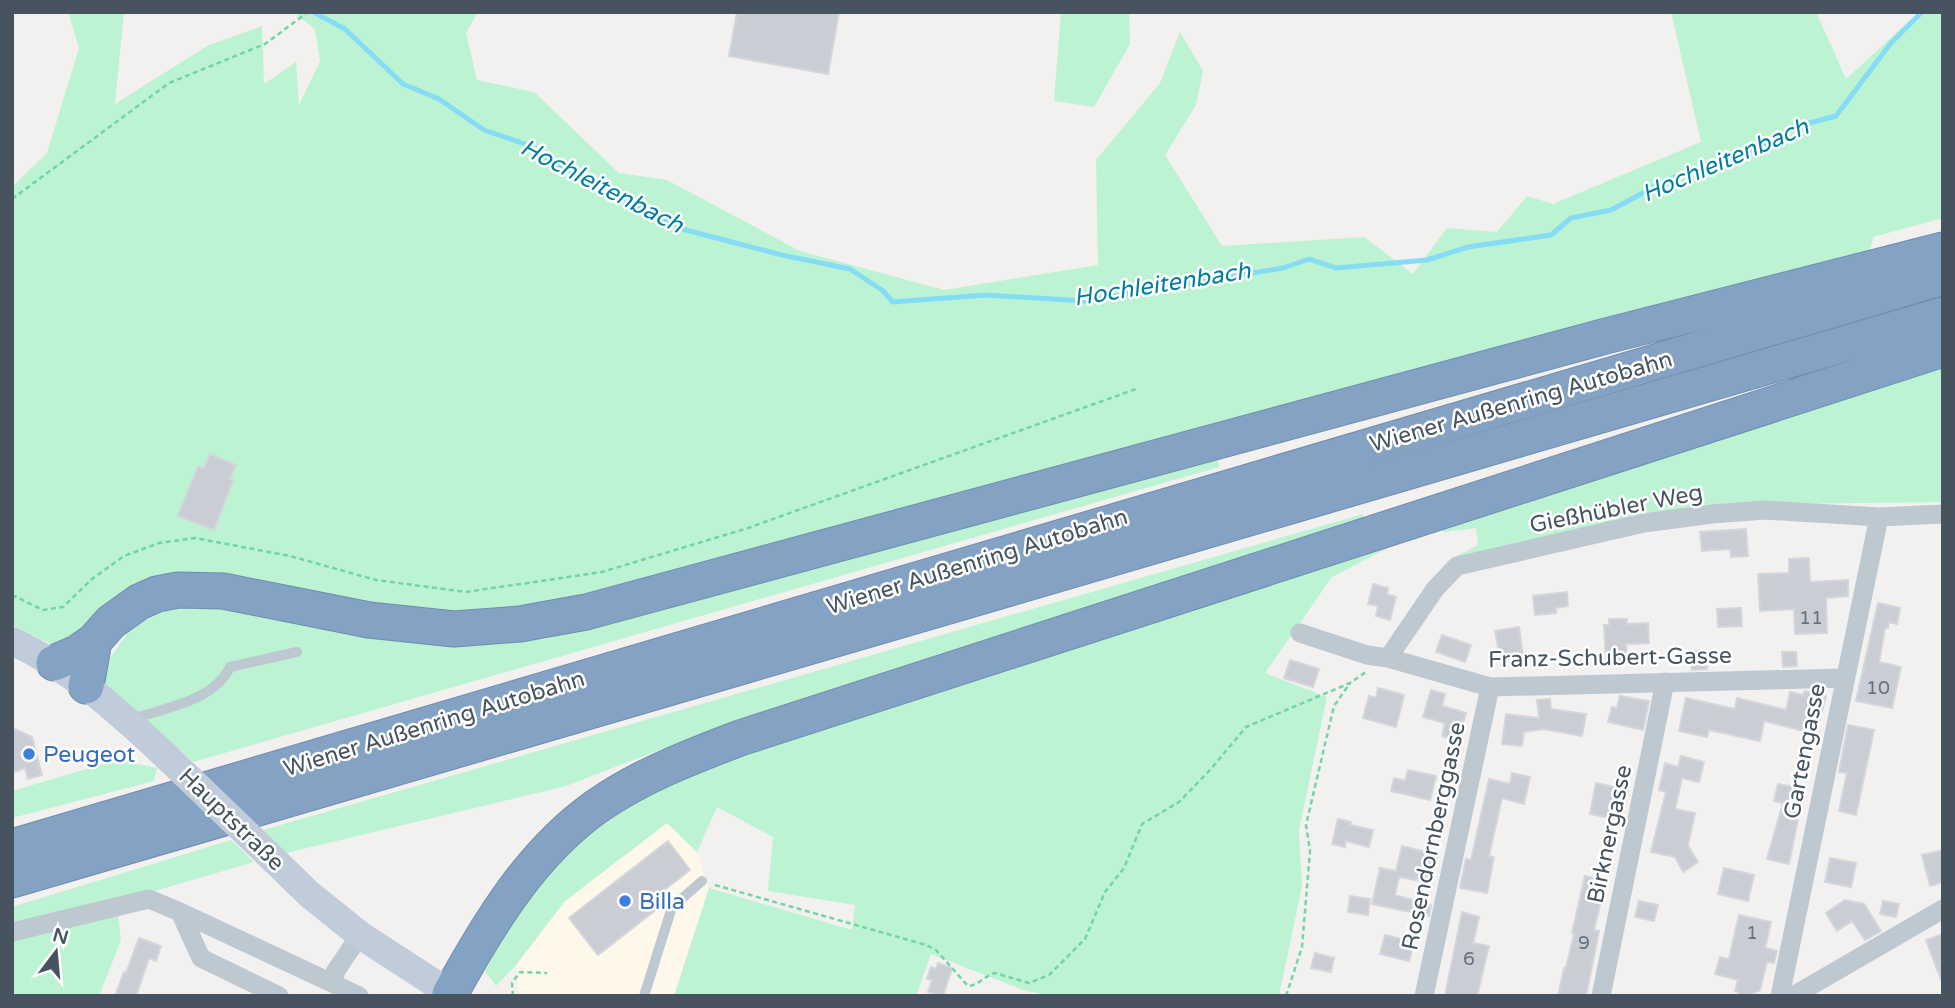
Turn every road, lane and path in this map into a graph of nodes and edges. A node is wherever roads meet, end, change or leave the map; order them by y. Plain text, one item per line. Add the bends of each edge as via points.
1 (308, 12) edge
2 (12, 199) edge
3 (1943, 250) edge
4 (1943, 277) edge
5 (1943, 314) edge
6 (1943, 349) edge
7 (1136, 389) dead end
8 (1943, 514) edge
9 (1879, 517) junction
10 (12, 595) edge
11 (1300, 633) dead end
12 (12, 641) edge
13 (94, 641) junction
14 (297, 652) dead end
15 (1388, 658) junction
16 (54, 663) junction
17 (1844, 678) junction
18 (1665, 682) junction
19 (86, 686) junction
20 (1490, 687) junction
21 (128, 720) junction
22 (12, 847) edge
23 (12, 880) edge
24 (702, 881) joint
25 (1943, 909) edge
26 (180, 912) junction
27 (12, 932) edge
28 (360, 935) junction
29 (547, 973) dead end
30 (334, 984) junction
31 (451, 995) edge
32 (279, 996) edge
33 (359, 996) edge
34 (513, 996) edge
35 (644, 996) edge
36 (1286, 996) edge
37 (1424, 996) edge
38 (1601, 996) edge
39 (1780, 996) edge
40 (1793, 996) edge

1 - 2 path via 265,44 169,83
3 - 13 highway via 1606,336 586,612 454,629 369,620 223,591 178,590 139,602
4 - 22 highway, Wiener Außenring Autobahn
5 - 23 highway, Wiener Außenring Autobahn
6 - 31 highway via 740,738 673,764 597,807 538,860 475,948
7 - 10 path via 748,528 602,572 466,592 376,580 290,556 195,538 159,543 124,556 62,607 43,610
8 - 9 street, Gießhübler Weg
9 - 15 street, Gießhübler Weg via 1765,510 1713,514 1644,523 1457,566 1435,589
9 - 17 street, Gartengasse
11 - 15 street, Franz-Schubert-Gasse
12 - 16 main road, Hauptstraße
13 - 16 highway
13 - 19 highway
14 - 21 lane via 230,667 224,679 202,695
15 - 20 street, Franz-Schubert-Gasse
16 - 19 main road, Hauptstraße
17 - 18 street, Franz-Schubert-Gasse
17 - 39 street, Gartengasse
18 - 20 street, Franz-Schubert-Gasse
18 - 38 street, Birknergasse
19 - 21 main road, Hauptstraße
20 - 37 street, Rosendornberggasse
21 - 28 main road, Hauptstraße, bridge via 309,894
24 - 35 lane via 672,907
24 - 36 path via 926,945 944,957 968,986 995,973 1029,983 1049,975 1085,939 1142,824 1179,802 1246,727 1350,683 1334,706 1306,825 1310,851 1302,947
25 - 40 street
26 - 27 street via 149,899
26 - 30 street
26 - 32 street via 201,958
28 - 30 street via 335,972
28 - 31 main road, Hauptstraße
29 - 34 path via 520,972 512,983
30 - 33 street

